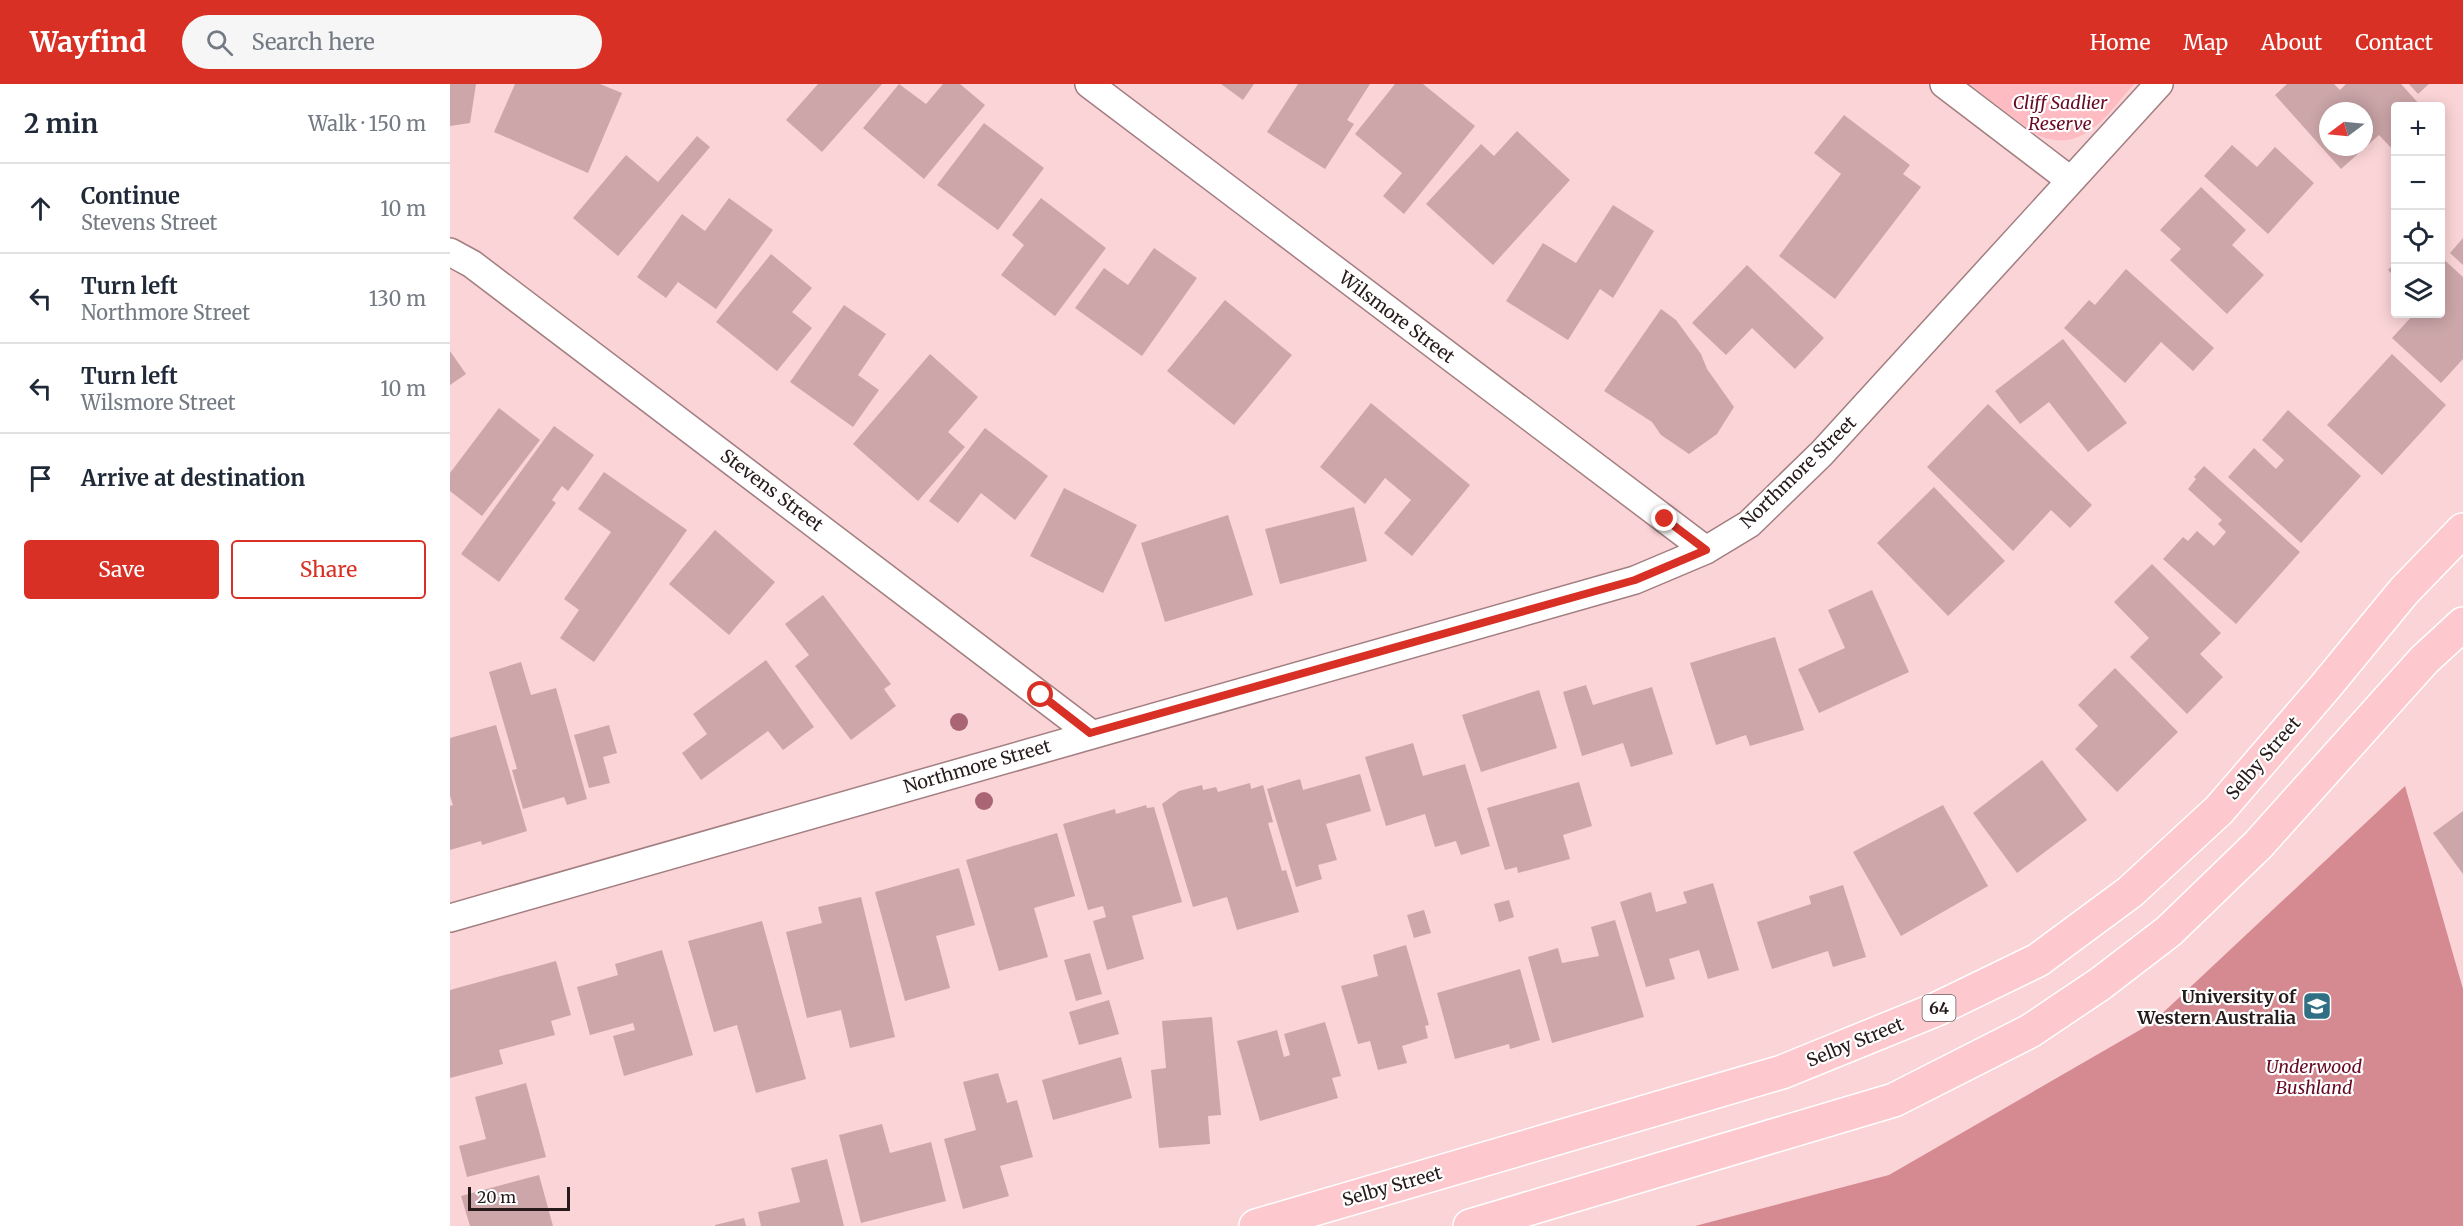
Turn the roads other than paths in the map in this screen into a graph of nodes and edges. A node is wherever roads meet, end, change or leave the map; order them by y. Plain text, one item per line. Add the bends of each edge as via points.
1 (1089, 84) edge
2 (1944, 84) edge
3 (2159, 84) edge
4 (2070, 180) junction
5 (450, 252) edge
6 (2463, 530) edge
7 (1706, 550) junction
8 (2463, 624) edge
9 (1090, 733) junction
10 (450, 918) edge
11 (1256, 1226) edge
12 (1470, 1226) edge

1 - 7 street, Wilsmore Street
2 - 4 street
3 - 4 street, Northmore Street
4 - 7 street, Northmore Street via 1822,453 1749,524
5 - 9 street, Stevens Street via 472,264
6 - 11 main road, Selby Street / 64 via 2404,591 2219,810 2130,892 2038,960 1938,1009 1782,1072
7 - 9 street, Northmore Street via 1635,580
8 - 12 main road via 2424,660 2258,845 2169,931 2030,1031 1894,1100
9 - 10 street, Northmore Street

